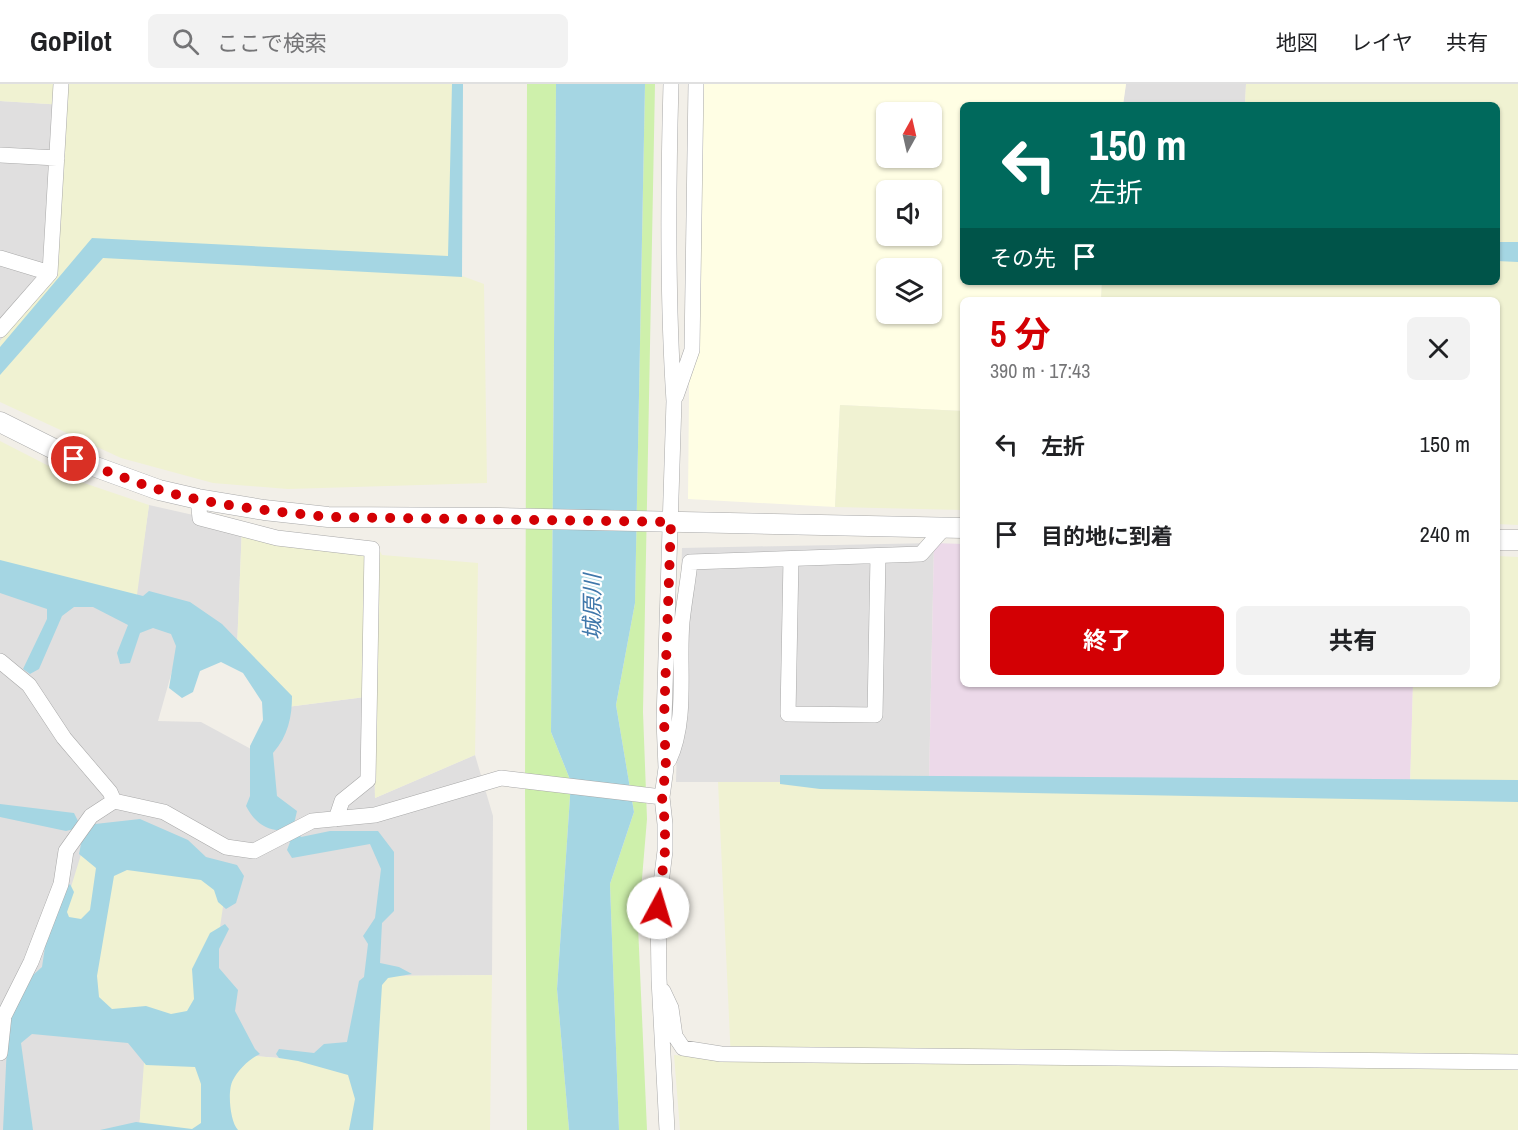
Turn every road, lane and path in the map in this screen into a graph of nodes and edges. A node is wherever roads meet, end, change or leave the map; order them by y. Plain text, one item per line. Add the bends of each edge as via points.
1 (61, 84) edge
2 (671, 84) edge
3 (696, 84) edge
4 (0, 155) edge
5 (57, 158) junction
6 (0, 258) edge
7 (50, 273) junction
8 (0, 330) edge
9 (674, 401) junction
10 (0, 422) edge
11 (198, 499) junction
12 (671, 522) junction
13 (954, 528) edge
14 (1500, 540) edge
15 (1518, 540) edge
16 (878, 555) junction
17 (791, 559) junction
18 (0, 661) edge
19 (666, 768) junction
20 (662, 797) junction
21 (114, 801) junction
22 (336, 819) junction
23 (659, 980) junction
24 (0, 1053) edge
25 (1518, 1062) edge
26 (667, 1130) edge

1 - 5 street
2 - 9 street via 668,199
3 - 9 street via 692,350
4 - 5 street
5 - 7 street
6 - 7 street
7 - 8 street
9 - 12 street
10 - 11 street via 74,459 159,490
11 - 12 street via 328,517
11 - 22 street via 200,518 277,538 372,549 368,780 342,801
12 - 13 street
12 - 19 street
13 - 16 street via 921,554
14 - 15 street
16 - 17 street
16 - 17 street via 874,715 788,714
17 - 19 street via 690,562 682,623 682,699
18 - 21 street via 29,685 64,738
19 - 20 street
20 - 22 street via 501,778 375,815
20 - 23 street via 665,833 658,908
21 - 22 street via 164,812 226,847 254,851 312,821
21 - 24 street via 91,816 66,850 57,894 31,962 4,1016
23 - 25 street via 671,1008 675,1036 683,1048 721,1054
23 - 26 street

